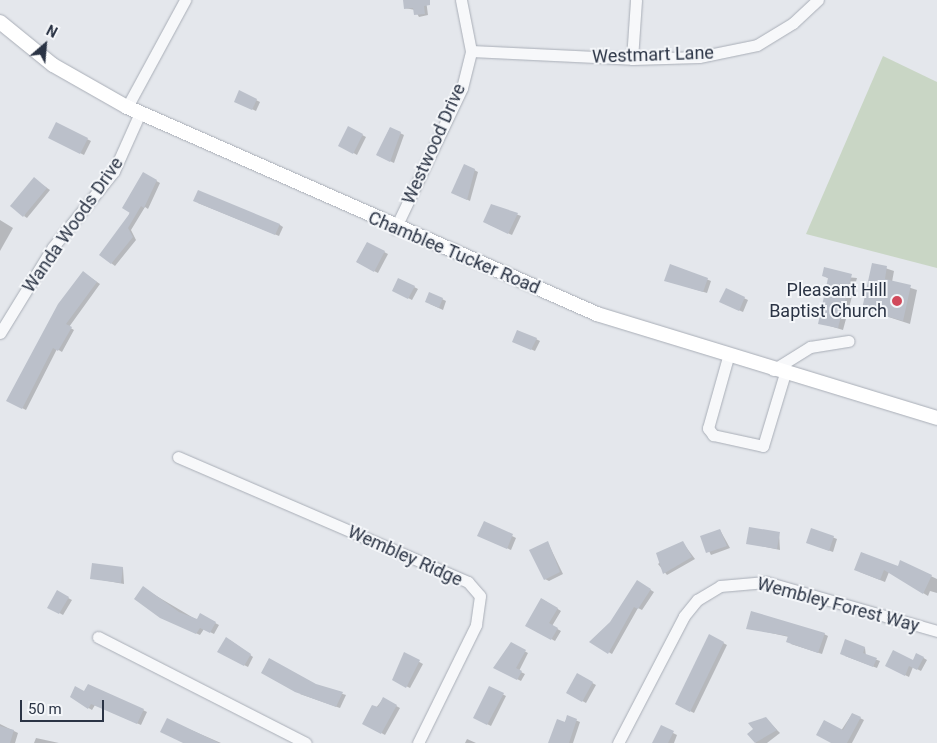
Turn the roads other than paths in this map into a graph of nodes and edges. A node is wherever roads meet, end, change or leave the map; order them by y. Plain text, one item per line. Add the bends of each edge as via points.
1 (185, 0) edge
2 (461, 0) edge
3 (636, 0) edge
4 (818, 0) edge
5 (0, 22) edge
6 (472, 51) junction
7 (632, 59) junction
8 (133, 110) junction
9 (395, 229) junction
10 (0, 334) edge
11 (849, 341) dead end
12 (728, 357) junction
13 (779, 371) junction
14 (937, 418) edge
15 (178, 457) dead end
16 (937, 631) edge
17 (98, 637) dead end
18 (306, 743) edge
19 (418, 743) edge
20 (618, 743) edge

1 - 8 street, Wanda Woods Drive
2 - 6 street, Westwood Drive
3 - 7 street
4 - 7 street, Westmart Lane via 793,23 756,45 699,57
5 - 8 main road, Chamblee Tucker Road via 53,65
6 - 7 street, Westmart Lane
6 - 9 street, Westwood Drive via 462,88
8 - 9 main road, Chamblee Tucker Road
8 - 10 street, Wanda Woods Drive via 114,171 53,247
9 - 12 main road, Chamblee Tucker Road via 597,314
11 - 13 street via 810,347
12 - 13 main road, Chamblee Tucker Road
12 - 13 street via 708,428 713,435 763,446
13 - 14 main road, Chamblee Tucker Road
15 - 19 street, Wembley Ridge via 451,574 468,582 480,596 476,625
16 - 20 street, Wembley Forest Way via 766,582 720,586 697,600 684,616
17 - 18 street

